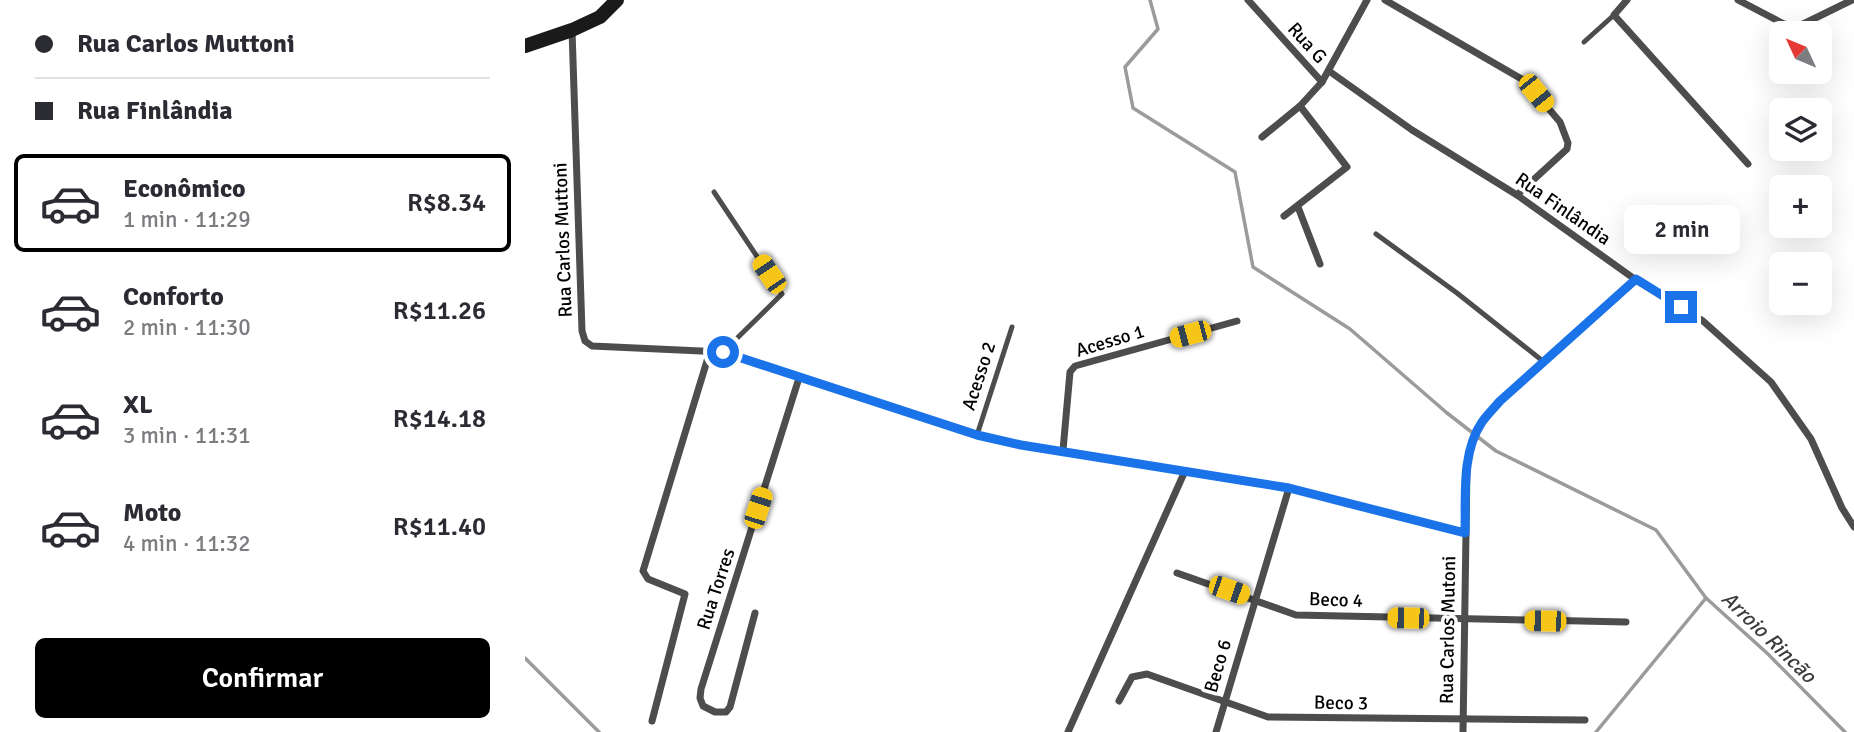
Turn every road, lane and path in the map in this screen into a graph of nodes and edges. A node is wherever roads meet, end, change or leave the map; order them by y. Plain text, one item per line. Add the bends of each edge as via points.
1 (617, 0) edge
2 (1248, 0) edge
3 (1367, 0) edge
4 (1385, 0) edge
5 (1627, 0) edge
6 (1738, 0) edge
7 (1852, 0) edge
8 (1614, 15) junction
9 (572, 30) junction
10 (1584, 42) dead end
11 (525, 46) edge
12 (1329, 71) junction
13 (1322, 82) junction
14 (1300, 106) junction
15 (1262, 137) dead end
16 (1748, 164) dead end
17 (714, 192) dead end
18 (1517, 195) junction
19 (1298, 206) junction
20 (1284, 216) dead end
21 (1376, 234) dead end
22 (1320, 264) dead end
23 (1636, 279) junction
24 (1237, 321) dead end
25 (1011, 327) dead end
26 (710, 351) junction
27 (723, 352) junction
28 (1544, 362) junction
29 (799, 378) junction
30 (977, 435) junction
31 (1063, 450) junction
32 (1185, 471) junction
33 (1289, 488) junction
34 (1854, 527) edge
35 (1465, 533) junction
36 (1177, 573) dead end
37 (1254, 599) junction
38 (755, 613) dead end
39 (1464, 620) junction
40 (1626, 622) dead end
41 (1119, 701) dead end
42 (1224, 702) junction
43 (1462, 720) junction
44 (1584, 720) dead end
45 (652, 722) dead end
46 (1067, 732) edge
47 (1216, 732) edge
48 (1463, 732) edge

1 - 9 main road via 600,17
2 - 13 street, Rua G
3 - 12 street
4 - 18 street via 1525,81 1560,122 1567,149
5 - 8 street
6 - 7 street via 1797,27
8 - 10 lane
8 - 16 street
9 - 11 main road
9 - 26 street, Rua Carlos Muttoni via 585,341
12 - 13 street
12 - 18 street, Rua Finlândia via 1412,130
13 - 14 street, Rua G
14 - 15 street, Rua G
14 - 19 street via 1347,167
17 - 27 lane via 782,294
18 - 23 street, Rua Finlândia
19 - 20 street
19 - 22 street
21 - 28 lane
23 - 28 street, Rua Carlos Mutoni
23 - 34 street, Rua Finlândia via 1703,321 1770,382 1811,439
24 - 31 street, Acesso 1 via 1075,366 1070,372
25 - 30 lane, Acesso 2
26 - 27 street, Rua Carlos Muttoni
26 - 45 street via 643,572 648,579 685,594
27 - 29 street, Rua Carlos Muttoni
28 - 35 street, Rua Carlos Mutoni via 1500,401 1471,445
29 - 30 street, Rua Carlos Muttoni
29 - 38 street, Rua Torres via 701,689 703,706 715,712 730,707
30 - 31 street, Rua Carlos Muttoni
31 - 32 street, Rua Carlos Muttoni
32 - 33 street, Rua Carlos Muttoni
32 - 46 street
33 - 35 street, Rua Carlos Muttoni
33 - 37 street, Beco 6
35 - 39 street, Rua Carlos Mutoni
36 - 37 street, Beco 4
37 - 39 street, Beco 4 via 1296,615
37 - 42 street, Beco 6
39 - 40 street, Beco 4
39 - 43 street, Rua Carlos Mutoni
41 - 42 street, Beco 3 via 1132,677 1147,674
42 - 43 street, Beco 3 via 1268,717
42 - 47 street, Beco 6
43 - 44 street, Beco 3
43 - 48 street, Rua Carlos Mutoni

